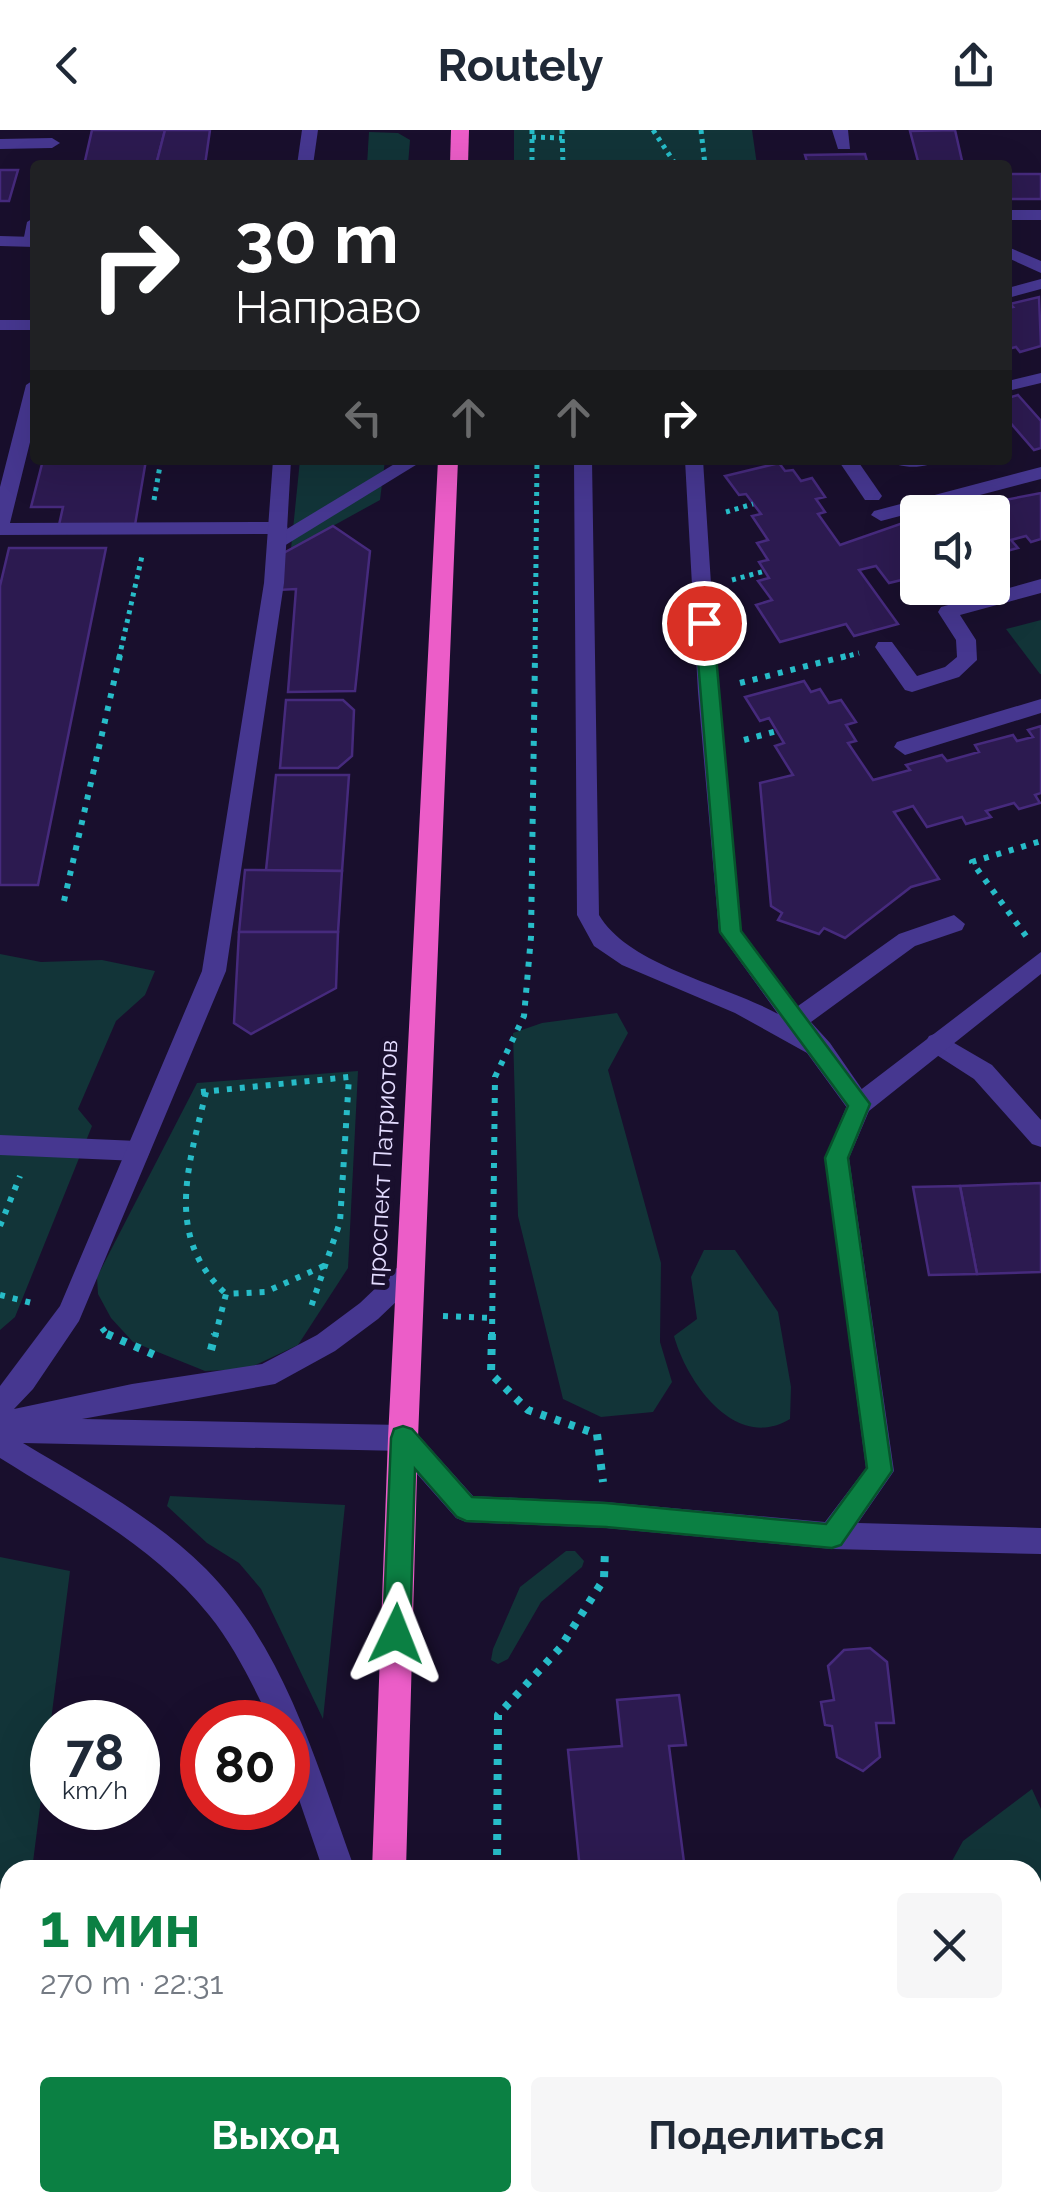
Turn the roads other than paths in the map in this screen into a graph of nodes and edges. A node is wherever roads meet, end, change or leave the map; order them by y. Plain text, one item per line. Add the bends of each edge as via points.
1 (310, 130) edge
2 (460, 130) edge
3 (54, 137) edge
4 (0, 144) edge
5 (306, 160) edge
6 (459, 160) edge
7 (1012, 215) edge
8 (1041, 215) edge
9 (0, 241) edge
10 (30, 242) edge
11 (1012, 254) edge
12 (1041, 268) edge
13 (1041, 284) edge
14 (1012, 291) edge
15 (0, 325) edge
16 (30, 325) edge
17 (1041, 378) edge
18 (1012, 385) edge
19 (30, 406) edge
20 (282, 465) edge
21 (406, 465) edge
22 (448, 465) edge
23 (583, 465) edge
24 (694, 465) edge
25 (850, 465) edge
26 (1006, 465) edge
27 (1041, 473) edge
28 (1018, 479) junction
29 (0, 528) edge
30 (277, 535) junction
31 (1041, 586) edge
32 (884, 647) road end
33 (1041, 706) edge
34 (905, 746) dead end
35 (954, 924) dead end
36 (1035, 951) edge
37 (798, 1018) junction
38 (937, 1043) junction
39 (822, 1050) junction
40 (859, 1104) junction
41 (1041, 1137) edge
42 (0, 1144) edge
43 (138, 1151) junction
44 (411, 1271) junction
45 (0, 1405) edge
46 (0, 1427) edge
47 (403, 1438) junction
48 (0, 1443) edge
49 (832, 1536) junction
50 (1041, 1542) edge
51 (275, 1700) edge
52 (310, 1790) edge
53 (335, 1860) edge
54 (388, 1860) edge

1 - 5 street
2 - 6 highway
3 - 4 street
7 - 8 street
9 - 10 street
11 - 12 street
13 - 14 street
15 - 16 street
17 - 18 street
19 - 29 street
20 - 30 street
21 - 30 street
22 - 44 highway, проспект Патриотов
23 - 39 street via 588,916 602,940 630,959 744,1006
24 - 37 street via 730,932
25 - 28 street via 876,505
26 - 28 street
27 - 28 street
29 - 30 street
30 - 43 street via 214,971
31 - 32 street via 948,612 966,640 966,660 952,672 912,685
33 - 34 street
35 - 37 street via 908,940
36 - 38 street
37 - 39 street
38 - 40 street
38 - 41 street via 983,1072
39 - 40 street
40 - 49 street via 837,1158 880,1471
42 - 43 street
43 - 45 street via 70,1312
44 - 46 street via 326,1342 266,1375 132,1396
44 - 47 highway, проспект Патриотов
46 - 47 street
47 - 49 street via 466,1509
47 - 54 highway, проспект Патриотов
48 - 51 street via 158,1546 217,1602
49 - 50 street
52 - 53 street

